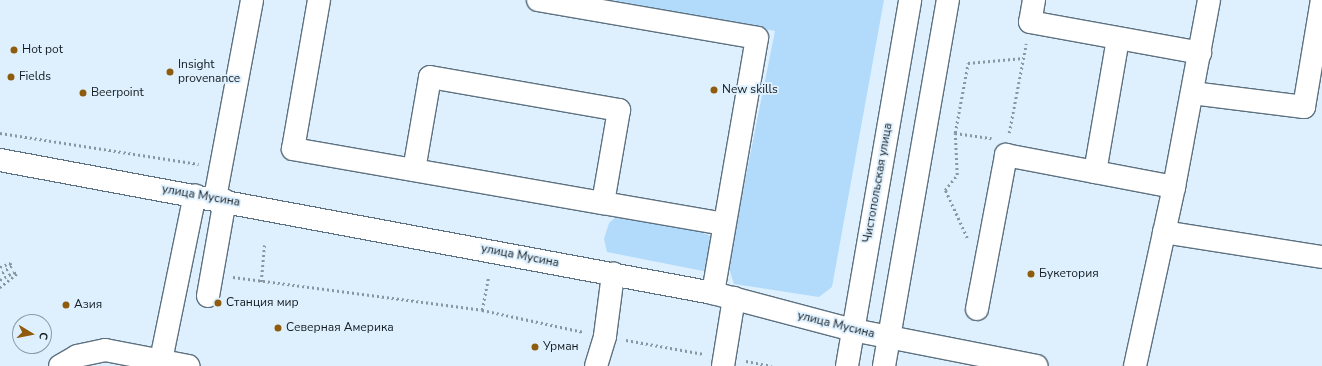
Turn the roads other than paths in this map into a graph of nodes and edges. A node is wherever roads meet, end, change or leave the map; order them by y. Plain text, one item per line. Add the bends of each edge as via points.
1 (252, 0) edge
2 (319, 0) edge
3 (538, 0) edge
4 (910, 0) edge
5 (948, 0) edge
6 (1034, 0) edge
7 (1209, 0) edge
8 (1322, 0) edge
9 (1118, 39) junction
10 (1200, 53) junction
11 (1192, 93) junction
12 (0, 160) edge
13 (414, 170) junction
14 (1095, 172) junction
15 (1174, 187) junction
16 (212, 197) junction
17 (603, 203) junction
18 (724, 224) junction
19 (1164, 232) junction
20 (1322, 257) edge
21 (613, 274) junction
22 (713, 293) junction
23 (208, 296) dead end
24 (734, 298) junction
25 (977, 309) dead end
26 (853, 330) junction
27 (889, 337) junction
28 (161, 360) junction
29 (724, 362) edge
30 (60, 366) edge
31 (188, 366) edge
32 (596, 366) edge
33 (847, 366) edge
34 (884, 366) edge
35 (1036, 366) edge
36 (1135, 366) edge

1 - 16 street
2 - 13 street via 293,149
3 - 18 street via 757,38
4 - 26 street, Чистопольская улица
5 - 27 street
6 - 9 street via 1030,22
7 - 10 street
8 - 11 street via 1304,107
9 - 10 street
9 - 14 street
10 - 11 street
11 - 15 street
12 - 16 street, улица Мусина
13 - 17 street
13 - 17 street via 430,77 619,110
14 - 15 street
14 - 25 street via 1007,147
15 - 19 street
16 - 21 street, улица Мусина
16 - 23 street
16 - 28 street
17 - 18 street
18 - 22 street
19 - 20 street
19 - 36 street
21 - 22 street, улица Мусина
21 - 32 street via 605,336
22 - 24 street, улица Мусина
24 - 26 street, улица Мусина
24 - 29 street
26 - 27 street, улица Мусина
26 - 33 street, Чистопольская улица
27 - 34 street
27 - 35 street, улица Мусина
28 - 30 street via 105,350 77,356
28 - 31 street

